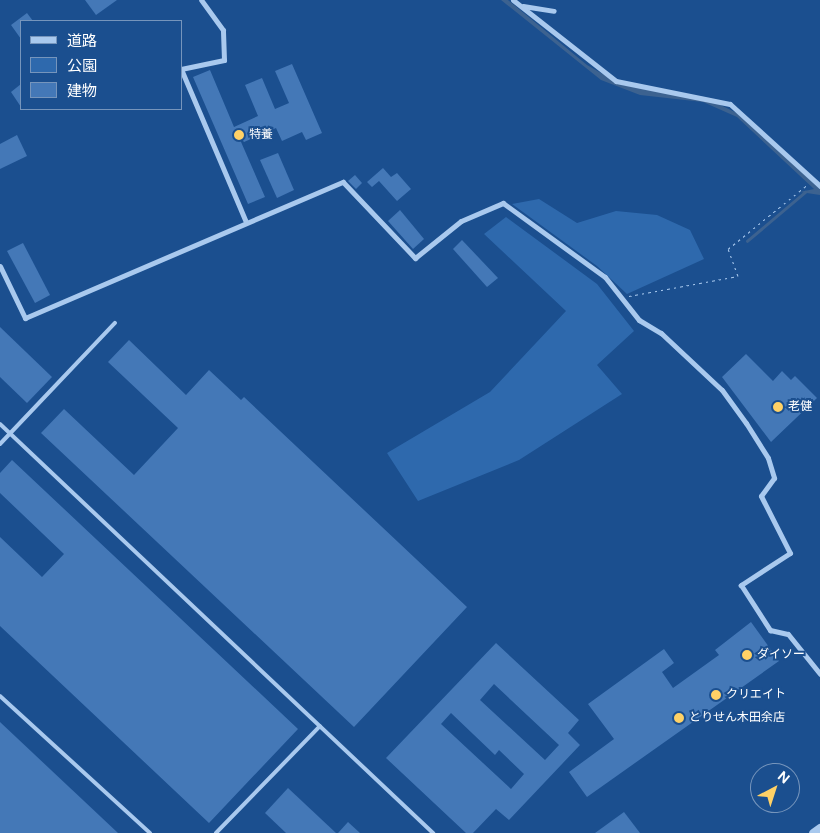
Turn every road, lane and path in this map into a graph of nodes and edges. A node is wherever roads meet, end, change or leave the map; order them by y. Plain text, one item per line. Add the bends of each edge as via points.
1 (201, 0) edge
2 (515, 2) edge
3 (554, 11) dead end
4 (182, 69) edge
5 (182, 71) edge
6 (814, 180) junction
7 (820, 186) edge
8 (246, 222) junction
9 (0, 266) edge
10 (624, 298) junction
11 (115, 323) dead end
12 (0, 424) edge
13 (10, 433) junction
14 (0, 444) edge
15 (820, 674) edge
16 (0, 696) edge
17 (320, 726) junction
18 (820, 828) edge
19 (150, 833) edge
20 (216, 833) edge
21 (433, 833) edge
22 (813, 833) edge

1 - 4 street via 223,30 224,60
2 - 3 street
2 - 6 street via 616,81 730,104
5 - 8 street
6 - 7 street
6 - 10 path via 728,249 738,276
8 - 9 street via 25,318
8 - 10 street via 343,182 415,258 461,221 503,203 596,269
10 - 15 street via 639,320 661,333 722,390 768,458 774,478 761,496 790,553 741,585 770,630 788,634
11 - 13 lane
12 - 13 lane
13 - 14 lane
13 - 17 lane
16 - 19 lane
17 - 20 lane
17 - 21 lane
18 - 22 street

